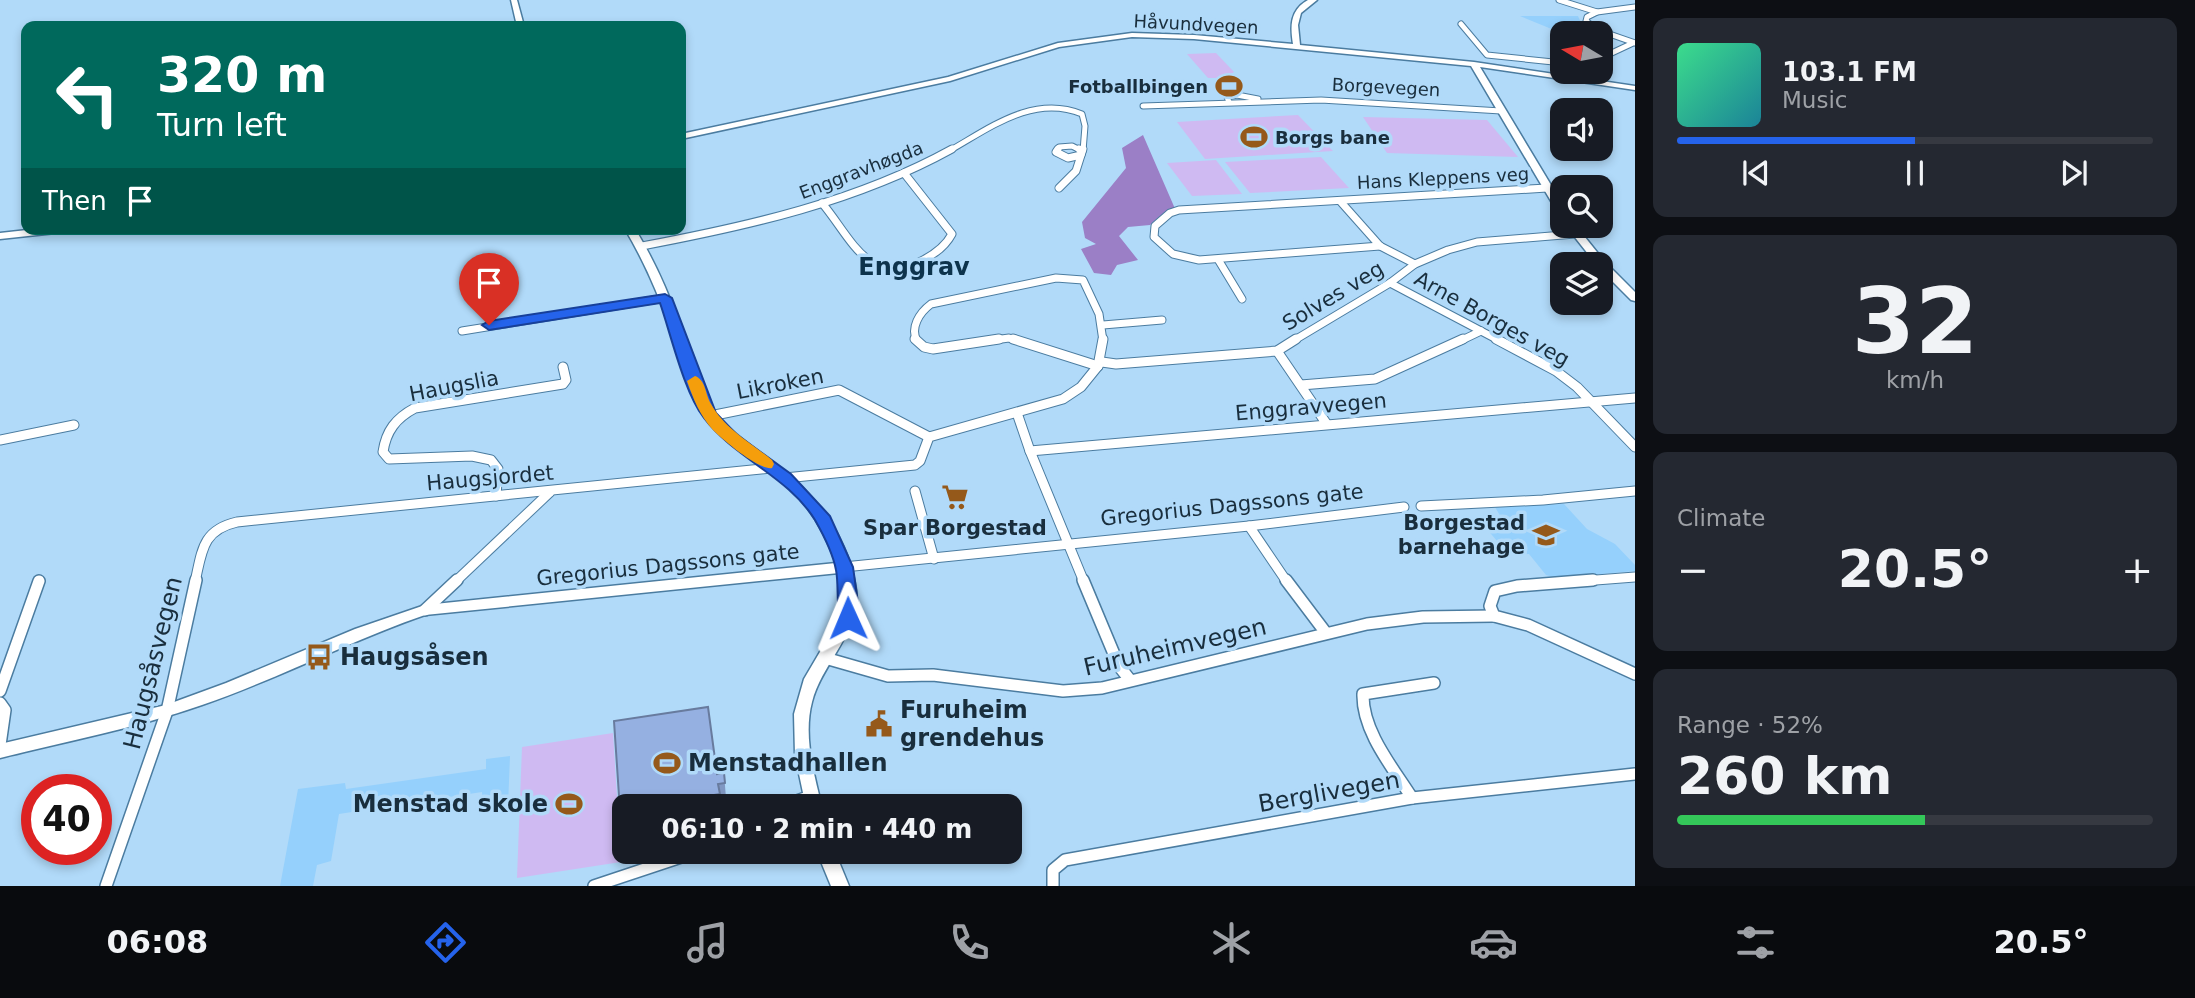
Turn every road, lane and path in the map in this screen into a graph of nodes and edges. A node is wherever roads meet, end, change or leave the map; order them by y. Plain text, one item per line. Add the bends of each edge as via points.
1 (514, 0) edge
2 (1314, 0) edge
3 (1559, 0) edge
4 (1635, 7) edge
5 (1597, 12) junction
6 (520, 21) edge
7 (1461, 24) dead end
8 (1634, 43) edge
9 (1297, 48) junction
10 (1614, 52) edge
11 (1550, 62) edge
12 (1474, 64) junction
13 (1635, 88) edge
14 (1143, 106) dead end
15 (1501, 111) junction
16 (686, 136) edge
17 (904, 173) junction
18 (1059, 187) dead end
19 (1547, 188) junction
20 (1550, 193) edge
21 (1340, 201) junction
22 (822, 203) junction
23 (1550, 233) edge
24 (21, 234) edge
25 (634, 235) edge
26 (0, 236) edge
27 (1580, 238) edge
28 (1380, 246) junction
29 (642, 247) junction
30 (1591, 252) edge
31 (1219, 261) junction
32 (1415, 264) junction
33 (1613, 276) edge
34 (1390, 283) junction
35 (665, 298) junction
36 (1635, 298) edge
37 (1242, 299) dead end
38 (1162, 320) dead end
39 (1103, 325) junction
40 (462, 331) dead end
41 (1481, 331) junction
42 (1277, 351) junction
43 (1101, 364) junction
44 (563, 367) dead end
45 (1301, 385) junction
46 (1635, 398) edge
47 (1590, 401) junction
48 (1017, 413) junction
49 (710, 416) junction
50 (1326, 423) junction
51 (74, 425) dead end
52 (929, 437) junction
53 (0, 440) edge
54 (1635, 447) edge
55 (1030, 451) junction
56 (771, 468) junction
57 (785, 478) junction
58 (915, 491) dead end
59 (1635, 491) edge
60 (550, 492) junction
61 (496, 496) junction
62 (1421, 506) dead end
63 (1404, 508) dead end
64 (1249, 526) junction
65 (213, 530) joint
66 (1068, 543) junction
67 (934, 559) junction
68 (845, 567) junction
69 (1635, 576) edge
70 (39, 582) dead end
71 (425, 610) junction
72 (1494, 616) junction
73 (1326, 632) junction
74 (825, 659) junction
75 (1635, 674) edge
76 (1130, 680) junction
77 (1434, 683) dead end
78 (0, 691) edge
79 (0, 704) edge
80 (167, 710) junction
81 (0, 745) edge
82 (0, 751) edge
83 (1635, 774) edge
84 (812, 794) edge
85 (1412, 798) junction
86 (661, 864) edge
87 (831, 864) edge
88 (106, 886) edge
89 (594, 886) edge
90 (840, 886) edge
91 (1053, 886) edge

1 - 6 main road
2 - 9 main road via 1296,13
3 - 5 street
4 - 5 street
5 - 8 street via 1587,17 1590,25
7 - 11 street via 1487,55
8 - 10 street
9 - 12 main road, Håvundvegen
9 - 16 main road, Håvundvegen via 1177,36 1093,39 941,81
12 - 13 main road, Håvundvegen
12 - 15 main road
14 - 15 street, Borgevegen via 1336,101
15 - 19 main road
17 - 18 street, Enggravhøgda via 1018,112 1064,107 1082,114 1085,121 1076,171
17 - 22 street, Enggravhøgda
17 - 22 street via 952,234 942,248 914,265 882,268 865,260
19 - 20 main road
19 - 21 street, Hans Kleppens veg
21 - 28 street, Hans Kleppens veg
21 - 31 street, Hans Kleppens veg via 1179,210 1155,226 1154,237 1173,254
22 - 29 street, Enggravhøgda
23 - 32 street, Solves veg via 1477,242
24 - 26 main road
25 - 29 street
27 - 30 main road
28 - 31 street, Hans Kleppens veg
28 - 32 street, Hans Kleppens veg
29 - 35 street
31 - 37 street
32 - 34 street, Solves veg
33 - 36 main road
34 - 41 street, Arne Borges veg
34 - 42 street, Solves veg
35 - 40 street
35 - 49 street
38 - 39 street
39 - 43 street
39 - 43 street, Solves veg via 1083,280 1056,278 940,301 926,307 914,328 918,344 933,349 1001,338
41 - 45 street via 1389,375
41 - 47 street, Arne Borges veg via 1556,370
42 - 43 street, Solves veg
42 - 45 street
43 - 48 street via 1077,391
44 - 61 street, Haugslia via 563,384 415,408 402,414 387,432 383,452 389,459 478,456 492,460 498,468
45 - 50 street
46 - 47 street, Enggravvegen
47 - 50 street, Enggravvegen
47 - 54 street, Arne Borges veg
48 - 52 street
48 - 55 street
49 - 52 street, Likroken via 839,390
49 - 56 street
50 - 55 street, Enggravvegen
51 - 53 street
52 - 57 street via 915,465
55 - 66 street
56 - 57 street
56 - 60 street, Haugsjordet
57 - 68 street via 821,516
58 - 67 street
59 - 62 street
60 - 61 street, Haugsjordet
60 - 71 street
61 - 65 street, Haugsjordet via 252,519
63 - 64 street, Gregorius Dagssons gate
64 - 66 street, Gregorius Dagssons gate
64 - 73 street via 1303,607
65 - 80 street, Haugsåsvegen via 204,543
66 - 67 street, Gregorius Dagssons gate
66 - 76 street via 1119,666
67 - 68 street, Gregorius Dagssons gate
68 - 71 main road, Gregorius Dagssons gate
68 - 74 main road via 848,618
69 - 72 street via 1495,591 1490,606
70 - 78 street
71 - 80 main road, Gregorius Dagssons gate
72 - 73 street, Furuheimvegen via 1423,617
72 - 75 street, Furuheimvegen via 1528,625
73 - 76 street, Furuheimvegen
74 - 76 street, Furuheimvegen via 888,677 933,676 1063,691
74 - 84 main road via 809,686 802,712
77 - 85 street via 1363,694 1361,703
79 - 81 street via 5,710
80 - 82 main road, Gregorius Dagssons gate
80 - 88 street, Haugsåsvegen
83 - 85 street, Berglivegen
85 - 91 street, Berglivegen via 1065,860 1053,867
86 - 89 street
87 - 90 main road

